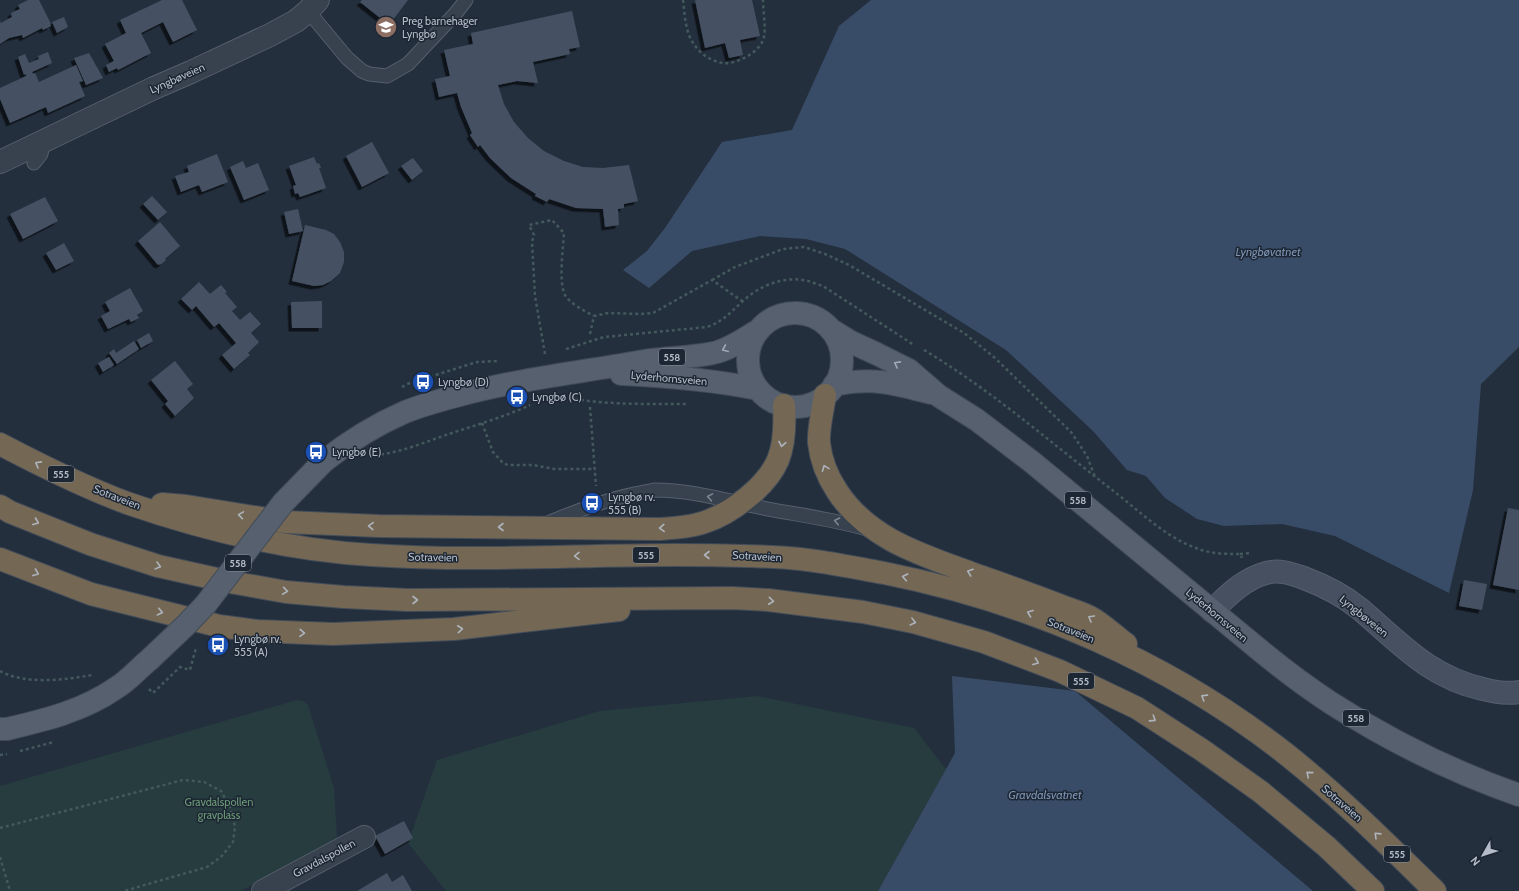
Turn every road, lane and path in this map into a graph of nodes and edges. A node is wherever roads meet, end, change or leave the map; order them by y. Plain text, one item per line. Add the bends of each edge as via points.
1 (466, 0) edge
2 (683, 0) edge
3 (763, 0) edge
4 (313, 6) edge
5 (44, 140) junction
6 (0, 162) edge
7 (34, 163) dead end
8 (712, 280) junction
9 (742, 301) dead end
10 (594, 316) junction
11 (830, 329) junction
12 (758, 330) junction
13 (590, 334) dead end
14 (546, 356) dead end
15 (580, 372) junction
16 (758, 389) junction
17 (830, 390) junction
18 (939, 396) junction
19 (563, 397) dead end
20 (534, 402) dead end
21 (687, 404) dead end
22 (784, 405) junction
23 (590, 407) dead end
24 (482, 423) junction
25 (0, 444) edge
26 (368, 456) dead end
27 (595, 469) junction
28 (1095, 477) dead end
29 (596, 488) dead end
30 (125, 502) junction
31 (740, 502) junction
32 (0, 506) edge
33 (540, 527) junction
34 (875, 531) junction
35 (0, 559) edge
36 (732, 598) junction
37 (1212, 611) junction
38 (195, 652) dead end
39 (1155, 668) junction
40 (0, 671) edge
41 (92, 674) dead end
42 (159, 687) dead end
43 (1519, 692) edge
44 (2, 728) edge
45 (7, 754) dead end
46 (0, 755) edge
47 (1519, 795) edge
48 (0, 828) edge
49 (364, 837) dead end
50 (0, 857) edge
51 (10, 891) edge
52 (124, 891) edge
53 (263, 891) edge
54 (1373, 891) edge
55 (1435, 891) edge

1 - 4 lane, Lyngbøveien via 408,64 387,76 362,71 347,58
2 - 3 path via 687,31 696,47 707,57 723,63 740,60 753,54 764,38
4 - 5 street, Lyngbøveien via 296,20 270,35
5 - 6 street, Lyngbøveien
5 - 7 lane
8 - 9 path
8 - 10 path via 653,313 608,313
8 - 28 path via 735,267 783,249 804,247 849,264 964,333 996,358 1071,432 1087,456
10 - 13 path
10 - 14 path via 580,309 564,294 564,233 552,220 529,225 534,235 532,242 535,296
11 - 12 main road, 558 via 818,319 803,313 786,313 771,319
11 - 17 main road, 558 via 838,343 842,360 840,373
18 -> 11 main road, Lyderhornsveien / 558 via 909,370
12 -> 15 main road, Lyderhornsveien / 558 via 732,346 714,353 658,358
12 - 16 main road, 558 via 751,343 748,359 750,375
15 - 16 main road, Lyderhornsveien / 558 via 663,376
15 - 44 main road, Lyderhornsveien / 558, bridge via 536,378 435,401 406,412 356,437 323,462 284,503 206,604 117,688 88,705 52,718
16 - 22 main road, 558 via 769,399
17 - 18 main road, Lyderhornsveien / 558 via 854,381 875,381 902,385
17 - 22 main road, 558 via 813,403 798,407
34 -> 17 highway, 555 via 842,498 822,462 820,423
18 - 37 main road, Lyderhornsveien / 558 via 977,420 1032,462
19 - 21 path via 586,401
20 - 24 path
22 -> 31 highway, 555 via 783,442 778,459 771,474
23 - 27 path
24 - 26 path via 386,454
24 - 27 path via 493,452 503,463 533,465 554,470
30 -> 25 highway, Sotraveien / 555
27 - 29 path
33 -> 30 highway, 555 via 379,526 285,522 186,506
39 -> 30 highway, Sotraveien / 555 via 1084,634 1005,604 925,581 803,559 746,555 484,558 370,555 299,547 236,534
31 -> 33 highway, 555 via 721,515 682,527
31 -> 33 lane via 654,490 618,498
34 -> 31 lane via 838,521
32 -> 36 highway, 555 via 90,544 158,566 286,592 344,598 408,600
39 -> 34 highway, 555 via 1091,617 924,557
35 -> 36 highway, 555 via 97,596 219,626 257,631 333,634 454,630
36 -> 54 highway, 555 via 863,612 913,622 984,642 1060,671 1137,708 1238,775 1327,847
37 - 43 street, Lyngbøveien via 1235,588 1252,578 1279,571 1297,575 1328,587 1432,669 1475,688 1494,692
37 - 47 main road, Lyderhornsveien / 558 via 1292,676 1338,707 1422,754
38 - 42 path via 190,670 180,667
55 -> 39 highway, Sotraveien / 555 via 1359,817 1286,754 1228,712
40 - 41 path via 8,675 45,680
45 - 46 path
48 - 52 path via 183,780 204,782 220,791 230,807 235,828 233,842 221,857 207,867
49 - 53 street, Gravdalspollen
50 - 51 path

